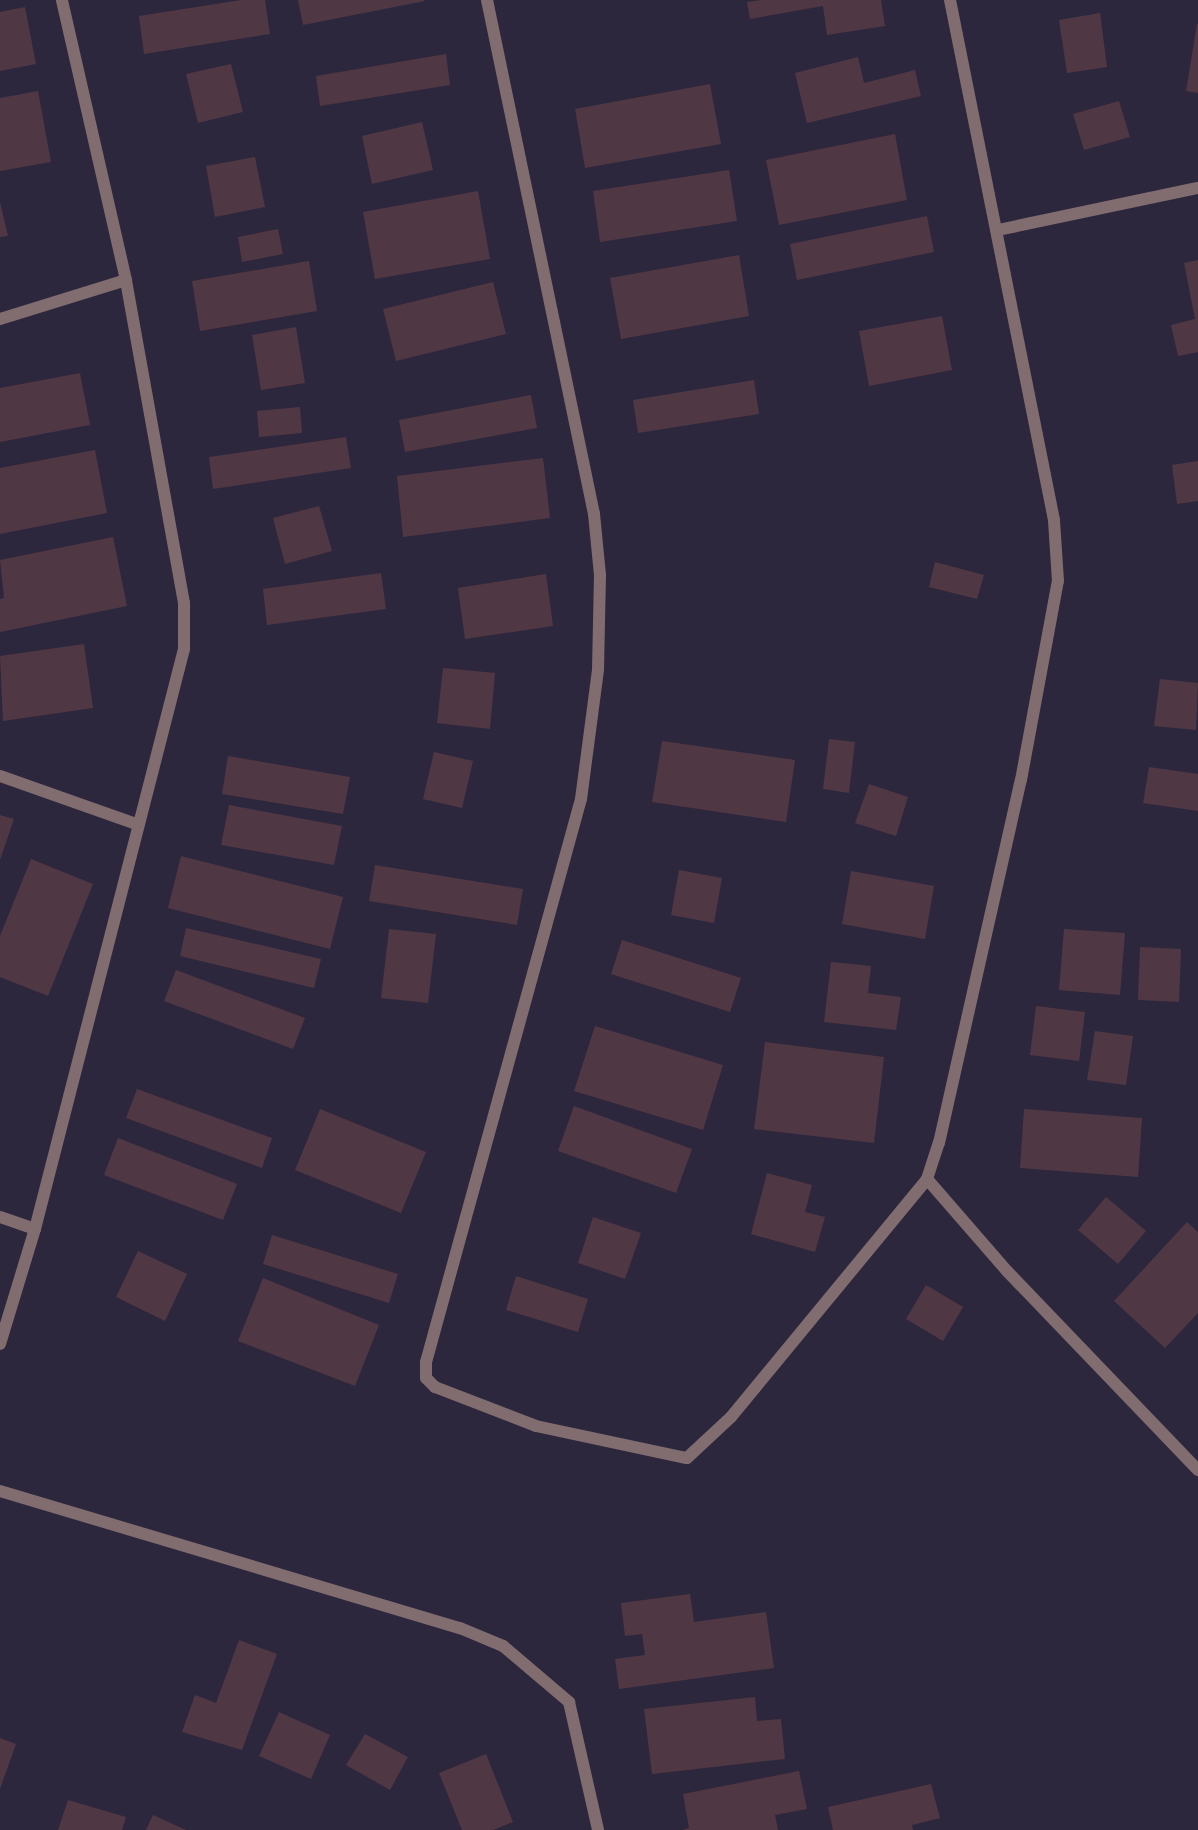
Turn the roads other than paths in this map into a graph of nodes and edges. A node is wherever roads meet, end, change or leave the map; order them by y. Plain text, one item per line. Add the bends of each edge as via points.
1 (62, 0) edge
2 (487, 0) edge
3 (950, 0) edge
4 (1198, 188) edge
5 (998, 230) junction
6 (126, 280) junction
7 (0, 319) edge
8 (0, 776) edge
9 (139, 825) junction
10 (927, 1179) junction
11 (0, 1217) edge
12 (35, 1229) junction
13 (0, 1344) edge
14 (1198, 1470) edge
15 (0, 1491) edge
16 (598, 1830) edge

1 - 6 street
2 - 10 street via 594,514 600,575 598,670 581,799 426,1362 426,1378 435,1387 536,1426 687,1458 731,1417
3 - 5 street
4 - 5 street
5 - 10 street via 1054,520 1058,581 1021,780 939,1143
6 - 7 street
6 - 9 street via 185,622 184,649
8 - 9 street
9 - 12 street
10 - 14 street via 1022,1287
11 - 12 street
12 - 13 street
15 - 16 street via 460,1628 503,1646 569,1702

